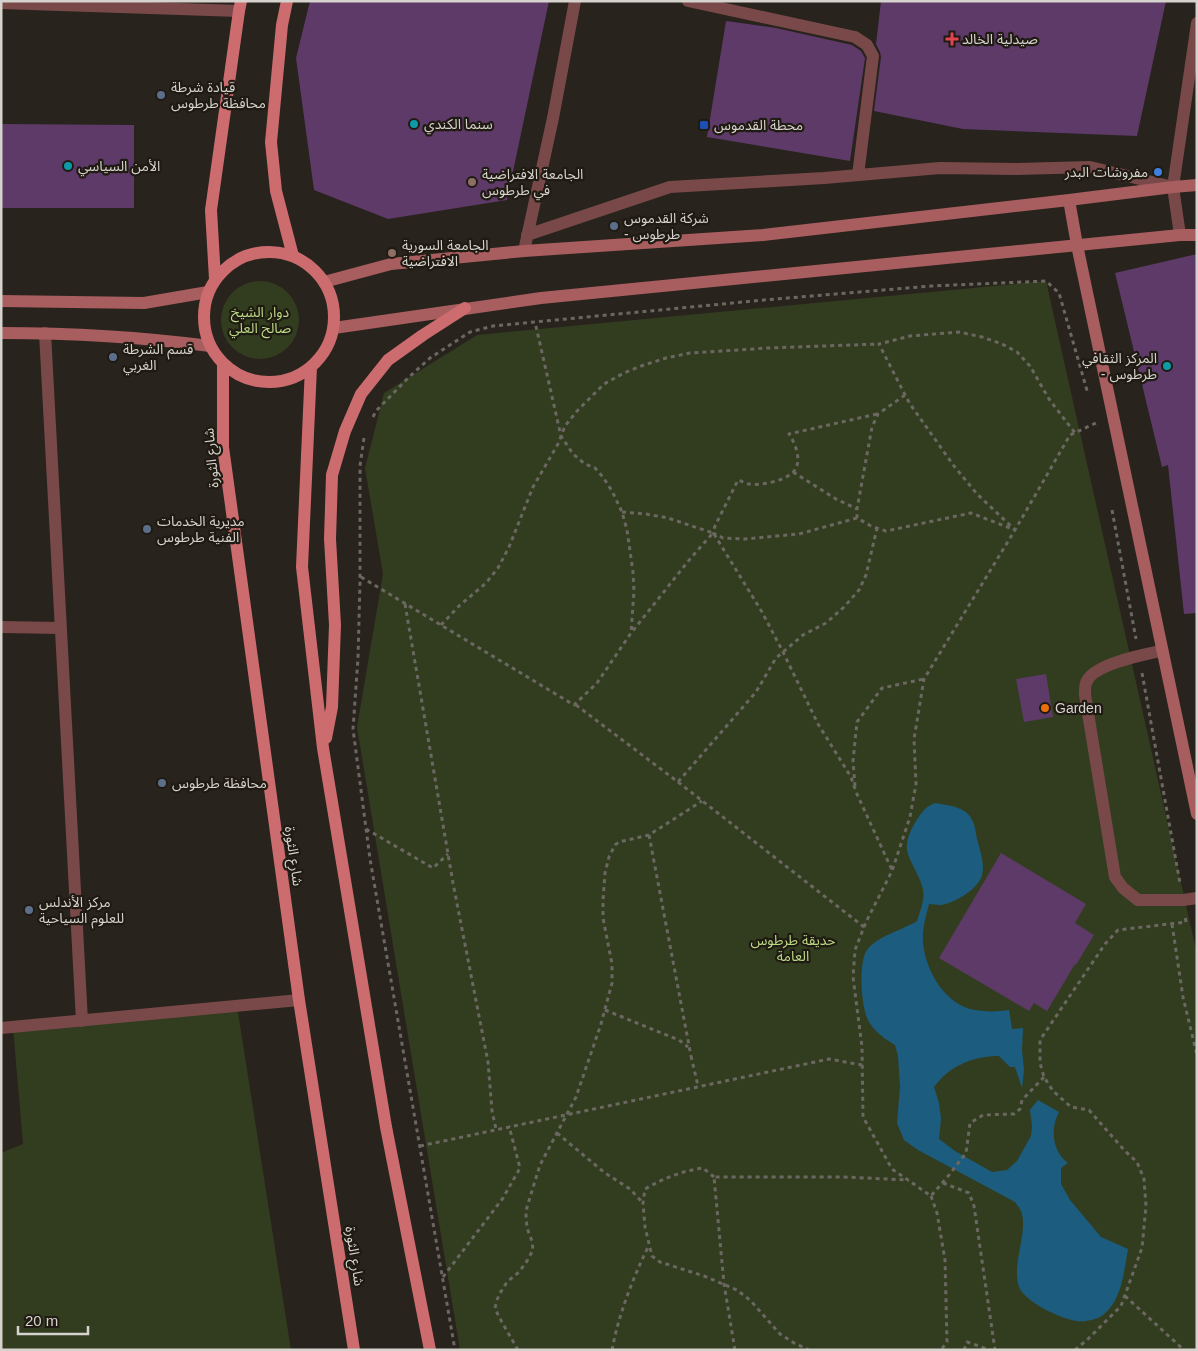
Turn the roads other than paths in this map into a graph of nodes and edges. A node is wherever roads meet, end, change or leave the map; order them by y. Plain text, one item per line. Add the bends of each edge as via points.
1 (288, 1) edge
2 (575, 1) edge
3 (688, 1) edge
4 (1, 3) edge
5 (240, 6) edge
6 (1197, 23) edge
7 (858, 175) junction
8 (1197, 185) edge
9 (1173, 187) junction
10 (1069, 200) junction
11 (527, 235) junction
12 (1180, 235) junction
13 (1197, 235) edge
14 (1077, 245) junction
15 (524, 251) junction
16 (293, 256) junction
17 (215, 279) junction
18 (324, 282) junction
19 (208, 292) junction
20 (1, 301) edge
21 (465, 308) junction
22 (334, 328) junction
23 (1, 333) edge
24 (45, 333) junction
25 (210, 346) junction
26 (223, 364) junction
27 (312, 367) junction
28 (1, 627) edge
29 (61, 628) junction
30 (1161, 651) junction
31 (324, 748) junction
32 (1197, 814) edge
33 (1197, 898) edge
34 (299, 1000) junction
35 (82, 1021) junction
36 (1, 1028) edge
37 (354, 1350) edge
38 (430, 1350) edge

1 - 16 main road via 282,25 271,142 276,191
2 - 11 street
3 - 7 street via 855,37 867,45 873,56
4 - 5 street
5 - 17 main road via 211,210
6 - 9 street
7 - 9 street via 940,168 1017,170 1090,167
7 - 11 street via 670,187
8 - 9 main road
9 - 10 main road
9 - 12 street
10 - 14 main road
10 - 15 main road via 763,235
11 - 15 street
12 - 13 main road
12 - 14 main road
14 - 21 main road
14 - 30 main road
15 - 18 main road via 391,264
16 - 17 main road via 272,252 250,255 230,264
16 - 18 main road
17 - 19 main road
18 - 22 main road via 333,307
19 - 20 main road via 144,304
19 - 25 main road via 203,310 204,329
21 - 22 main road
21 - 31 main road via 388,360 361,394 345,430 332,475 330,539 335,625 332,707
22 - 27 main road via 326,349
23 - 24 main road
24 - 25 main road via 123,336
24 - 29 street
25 - 26 main road
26 - 27 main road via 239,376 257,382 295,377
26 - 34 main road, شارع الثورة via 223,447
27 - 31 main road via 302,567
28 - 29 street
29 - 35 street
30 - 32 main road
30 - 33 street via 1094,672 1086,683 1085,695 1115,877 1138,900
31 - 38 main road via 386,1128
34 - 35 street
34 - 37 main road, شارع الثورة
35 - 36 street

